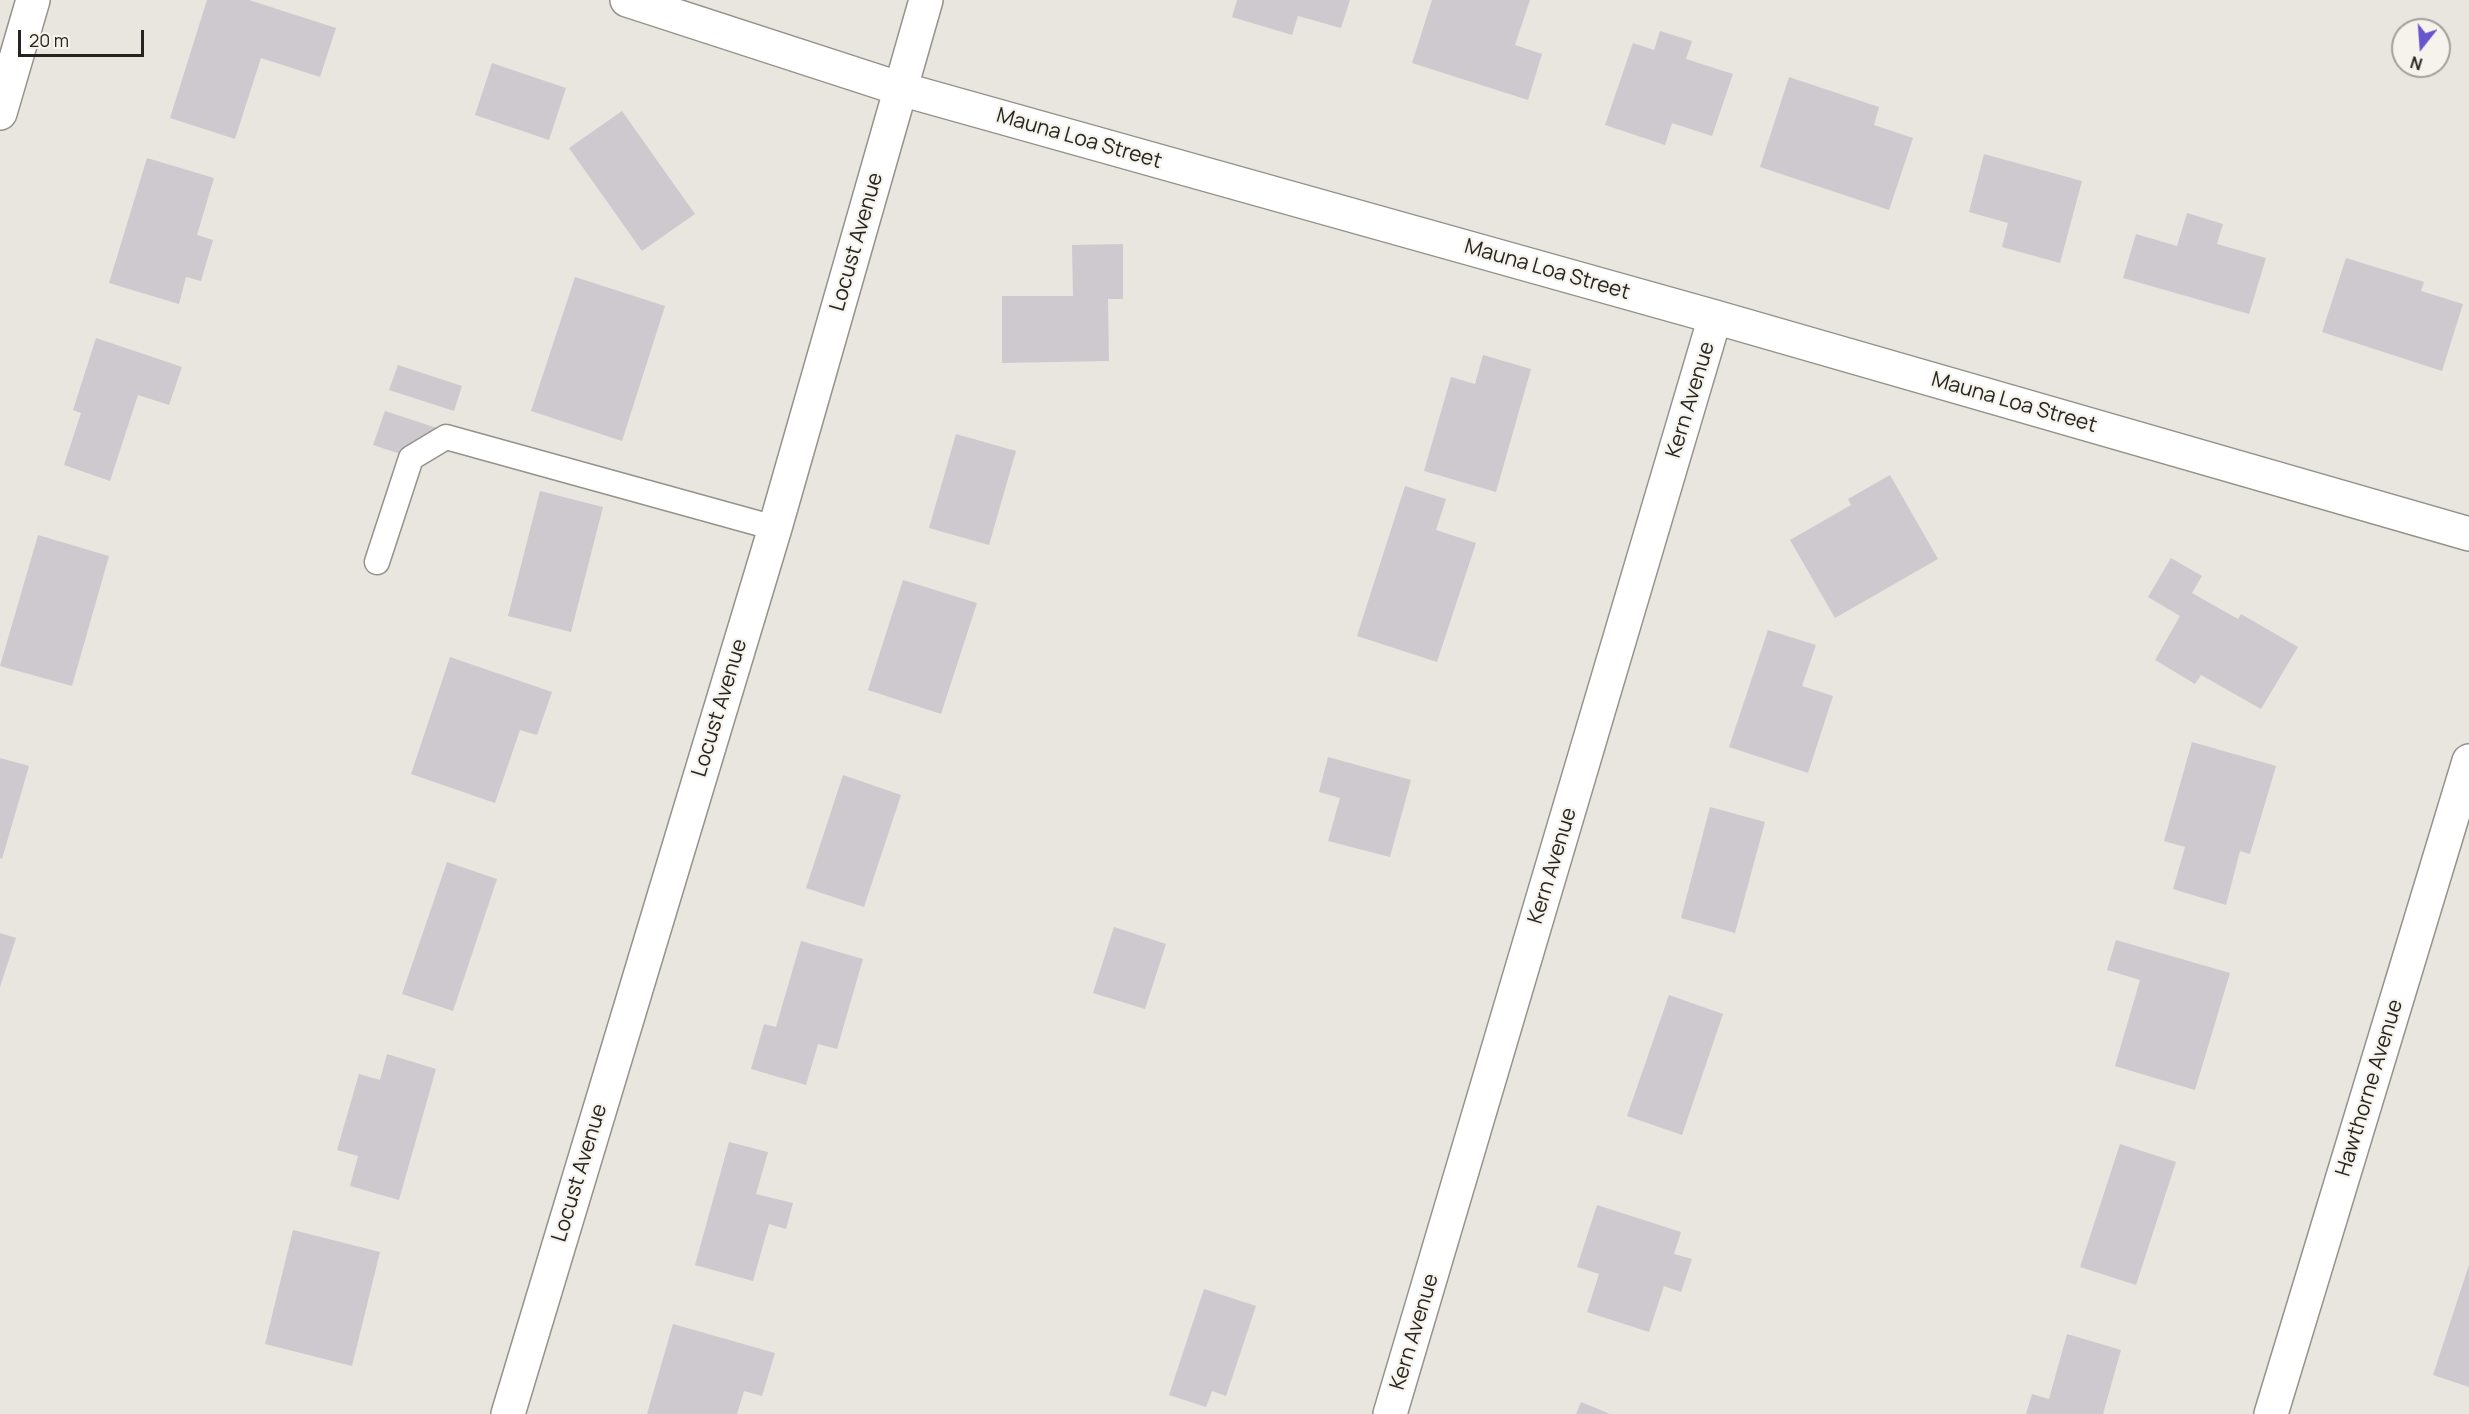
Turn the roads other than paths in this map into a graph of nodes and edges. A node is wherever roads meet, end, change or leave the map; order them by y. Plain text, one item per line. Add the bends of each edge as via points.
1 (33, 0) edge
2 (627, 0) edge
3 (926, 0) edge
4 (901, 89) junction
5 (0, 113) edge
6 (1715, 317) junction
7 (774, 528) junction
8 (2469, 534) edge
9 (377, 562) dead end
10 (2469, 761) edge
11 (508, 1414) edge
12 (1390, 1414) edge
13 (2271, 1414) edge

1 - 5 street
2 - 4 street, Mauna Loa Street
3 - 4 street, Locust Avenue
4 - 6 street, Mauna Loa Street
4 - 7 street, Locust Avenue
6 - 8 street, Mauna Loa Street
6 - 12 street, Kern Avenue
7 - 9 lane via 446,437 411,458
7 - 11 street, Locust Avenue
10 - 13 street, Hawthorne Avenue

